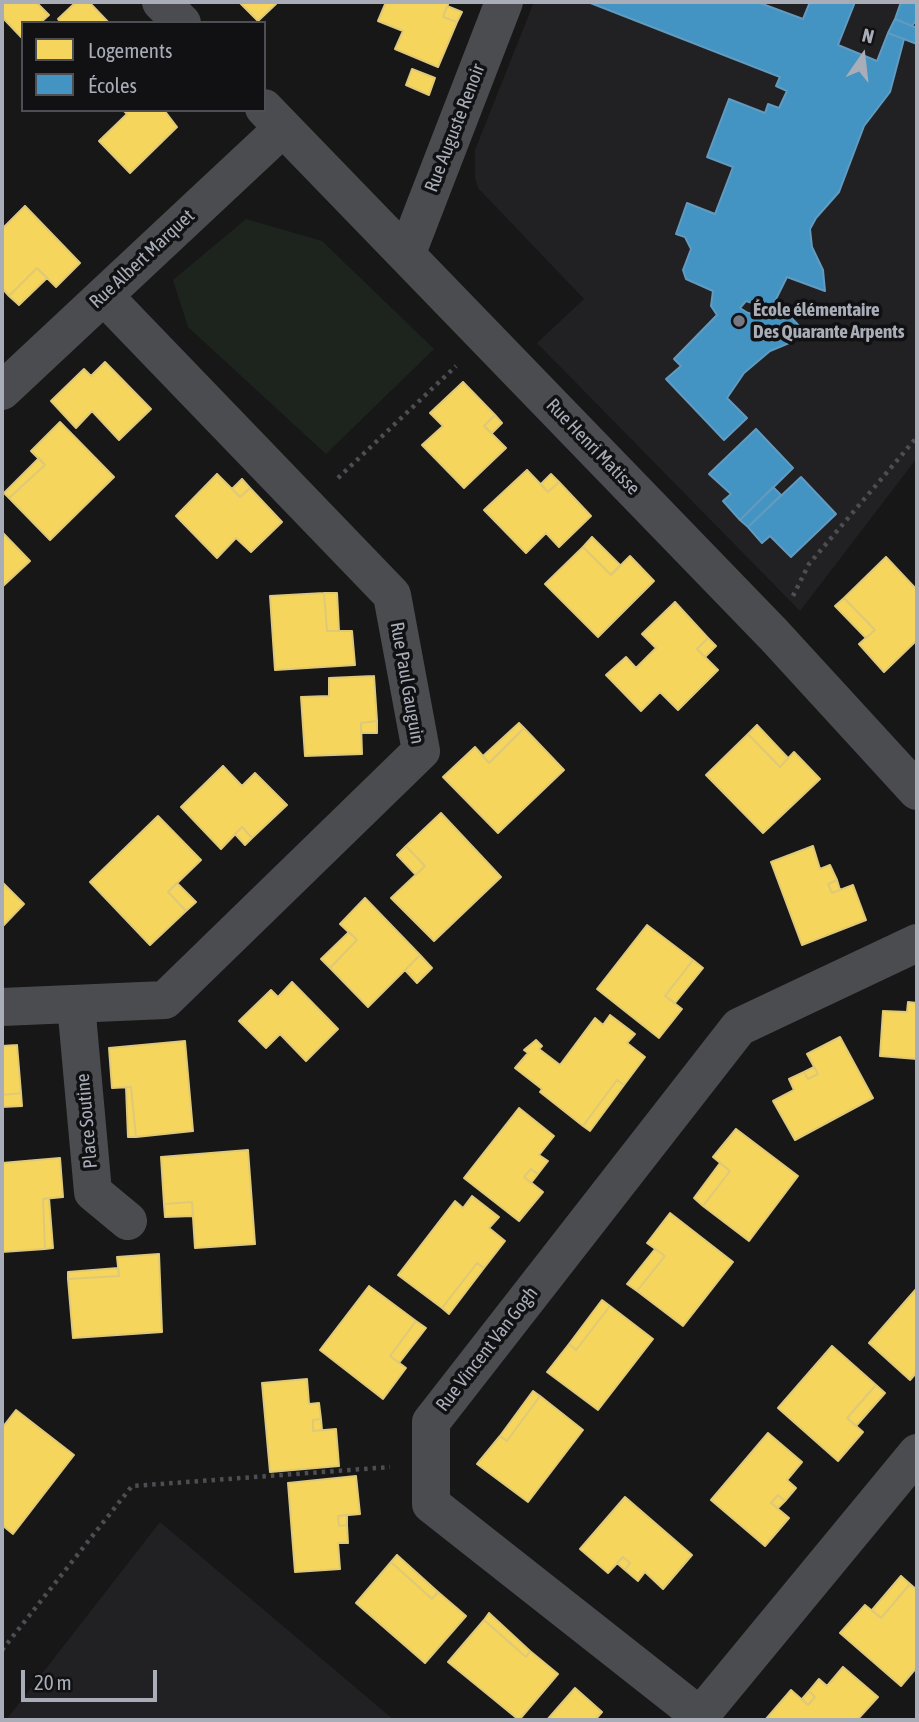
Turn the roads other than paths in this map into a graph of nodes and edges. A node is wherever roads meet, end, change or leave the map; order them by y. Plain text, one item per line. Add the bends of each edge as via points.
1 (161, 2) edge
2 (504, 2) edge
3 (180, 21) edge
4 (274, 118) edge
5 (407, 253) junction
6 (103, 296) junction
7 (2, 391) edge
8 (917, 791) edge
9 (917, 943) edge
10 (76, 1004) junction
11 (2, 1007) edge
12 (128, 1221) dead end
13 (917, 1453) edge

1 - 3 street
2 - 5 street, Rue Auguste Renoir
4 - 5 street, Rue Henri Matisse
4 - 6 street, Rue Albert Marquet
5 - 8 street, Rue Henri Matisse via 774,635
6 - 7 street, Rue Albert Marquet
6 - 10 street, Rue Paul Gauguin via 392,595 421,751 165,1000
9 - 13 street, Rue Vincent Van Gogh via 739,1027 431,1422 431,1504 700,1716
10 - 11 street, Rue Paul Gauguin
10 - 12 street, Place Soutine via 93,1192

